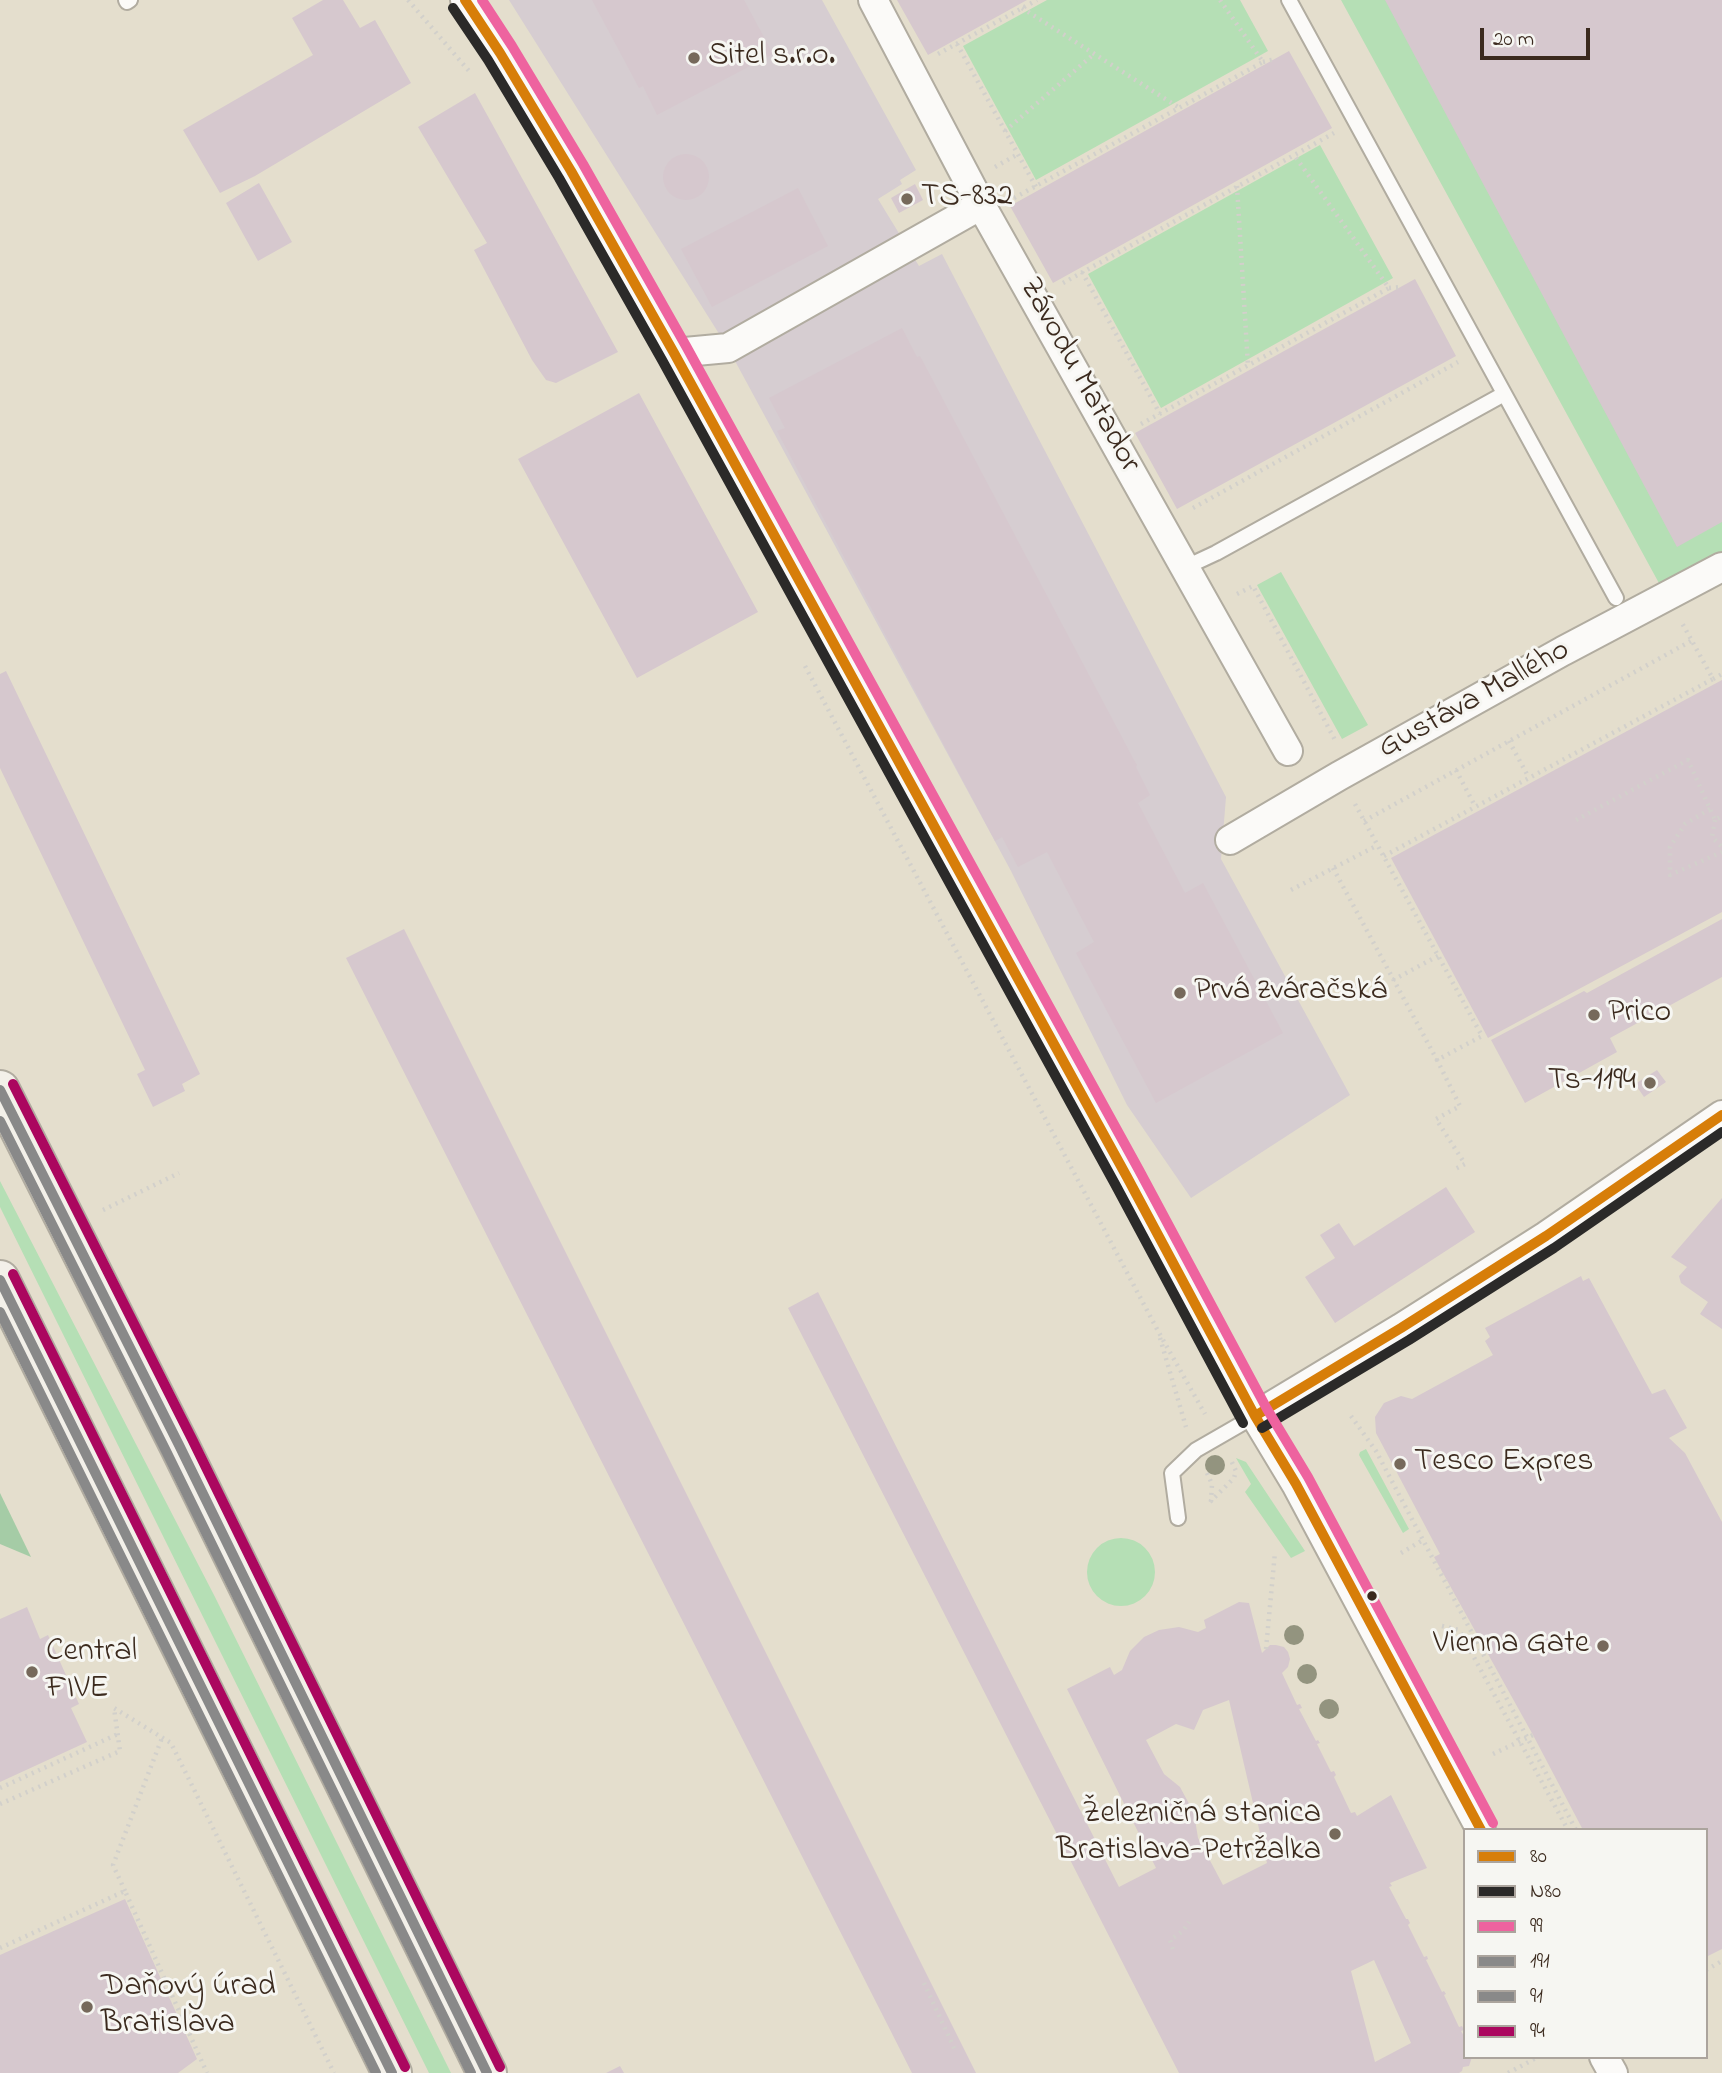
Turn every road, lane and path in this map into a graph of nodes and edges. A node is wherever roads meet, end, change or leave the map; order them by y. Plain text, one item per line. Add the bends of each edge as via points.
1 (408, 0) edge
2 (465, 0) edge
3 (873, 0) edge
4 (1037, 0) edge
5 (1220, 0) edge
6 (1289, 0) edge
7 (1022, 8) junction
8 (957, 44) junction
9 (1094, 54) junction
10 (1276, 59) dead end
11 (1263, 61) junction
12 (910, 70) junction
13 (472, 74) dead end
14 (1178, 108) junction
15 (1355, 122) junction
16 (1005, 131) junction
17 (1294, 155) junction
18 (994, 167) dead end
19 (1000, 178) dead end
20 (1237, 186) junction
21 (1036, 187) junction
22 (1006, 189) dead end
23 (981, 205) junction
24 (1082, 272) junction
25 (1401, 287) dead end
26 (1390, 288) junction
27 (1034, 298) junction
28 (1480, 350) junction
29 (674, 353) junction
30 (1248, 366) junction
31 (1504, 394) junction
32 (1160, 414) junction
33 (1114, 439) junction
34 (1193, 508) dead end
35 (1186, 567) junction
36 (1722, 567) edge
37 (1237, 594) dead end
38 (1667, 595) junction
39 (1616, 598) dead end
40 (1691, 641) junction
41 (800, 656) dead end
42 (1722, 674) edge
43 (1713, 679) junction
44 (1508, 741) junction
45 (1288, 751) dead end
46 (1456, 770) junction
47 (1339, 776) junction
48 (1529, 778) junction
49 (1475, 807) junction
50 (1710, 809) junction
51 (1722, 816) edge
52 (1576, 820) dead end
53 (1715, 820) junction
54 (1364, 821) junction
55 (1230, 840) dead end
56 (1378, 845) junction
57 (1722, 849) edge
58 (1384, 856) junction
59 (1333, 868) junction
60 (1291, 890) dead end
61 (1438, 956) junction
62 (1393, 981) junction
63 (1437, 1060) junction
64 (0, 1090) edge
65 (1722, 1115) edge
66 (1453, 1170) dead end
67 (179, 1173) dead end
68 (99, 1212) dead end
69 (0, 1280) edge
70 (1158, 1331) junction
71 (1255, 1416) junction
72 (1351, 1416) dead end
73 (1219, 1438) junction
74 (1196, 1450) junction
75 (1231, 1460) dead end
76 (1178, 1518) dead end
77 (1423, 1540) junction
78 (1275, 1552) dead end
79 (1401, 1553) dead end
80 (1441, 1626) dead end
81 (1266, 1648) dead end
82 (118, 1734) junction
83 (1533, 1735) dead end
84 (162, 1738) junction
85 (1526, 1738) junction
86 (1519, 1741) junction
87 (1493, 1754) dead end
88 (0, 1788) edge
89 (0, 1804) edge
90 (1480, 1828) edge
91 (1566, 1828) edge
92 (1575, 1828) edge
93 (125, 1891) junction
94 (1189, 1922) dead end
95 (0, 1948) edge
96 (1173, 1949) dead end
97 (924, 1983) dead end
98 (955, 2050) dead end
99 (1534, 2059) edge
100 (207, 2073) edge
101 (334, 2073) edge
102 (392, 2073) edge
103 (487, 2073) edge
104 (1508, 2073) edge

1 - 13 path
2 - 29 street via 571,171
3 - 12 street, Závodu Matador
4 - 7 path
5 - 11 path
6 - 15 lane
7 - 8 path
7 - 9 path
8 - 12 path
8 - 16 path
9 - 14 path
9 - 16 path
10 - 11 path
11 - 14 path
12 - 23 street, Závodu Matador
14 - 21 path
15 - 17 path
15 - 28 lane
16 - 21 path
17 - 20 path
17 - 26 path
18 - 19 path
20 - 24 path
20 - 30 path
21 - 22 path via 1012,200
23 - 27 street, Závodu Matador
23 - 29 street via 728,348
24 - 27 path
24 - 32 path
25 - 26 path
26 - 30 path
27 - 33 street, Závodu Matador
28 - 31 lane
28 - 34 path
29 - 71 street
30 - 32 path
31 - 35 lane
31 - 39 lane
32 - 33 path
33 - 35 street, Závodu Matador
35 - 45 street, Závodu Matador
36 - 38 street, Gustáva Mallého
37 - 47 path via 1253,586 1335,740 1325,745
38 - 40 path
38 - 47 street, Gustáva Mallého
40 - 43 path
40 - 44 path
41 - 70 path
42 - 43 path
43 - 48 path
44 - 46 path
44 - 48 path
46 - 49 path
46 - 54 path
47 - 54 path
47 - 55 street, Gustáva Mallého
48 - 49 path
49 - 58 path
50 - 52 path via 1688,760
50 - 53 path
50 - 57 path via 1685,824 1670,847 1670,875
51 - 53 path
53 - 57 path via 1712,838
54 - 56 path
56 - 58 path
56 - 59 path
58 - 61 path
59 - 60 path
59 - 62 path
61 - 62 path
61 - 63 path via 1482,1036
62 - 63 path
63 - 66 path via 1460,1106 1436,1119 1465,1164
64 - 103 main road
65 - 71 street via 1523,1250
67 - 68 path
69 - 102 main road
70 - 73 path
70 - 74 path via 1182,1420
71 - 73 lane
71 - 90 street
72 - 77 path via 1376,1451
73 - 74 lane
74 - 75 path via 1212,1484 1210,1502 1234,1478
74 - 76 lane via 1172,1473
77 - 79 path
77 - 85 path
78 - 81 path
80 - 86 path via 1459,1630
82 - 84 path via 114,1708
82 - 88 path
82 - 89 path via 120,1751
83 - 85 path
84 - 93 path via 113,1866
84 - 101 path via 171,1743
85 - 86 path
85 - 92 path
86 - 87 path
86 - 91 path
93 - 95 path
93 - 100 path
94 - 96 path via 1170,1940
97 - 98 path
99 - 104 path

